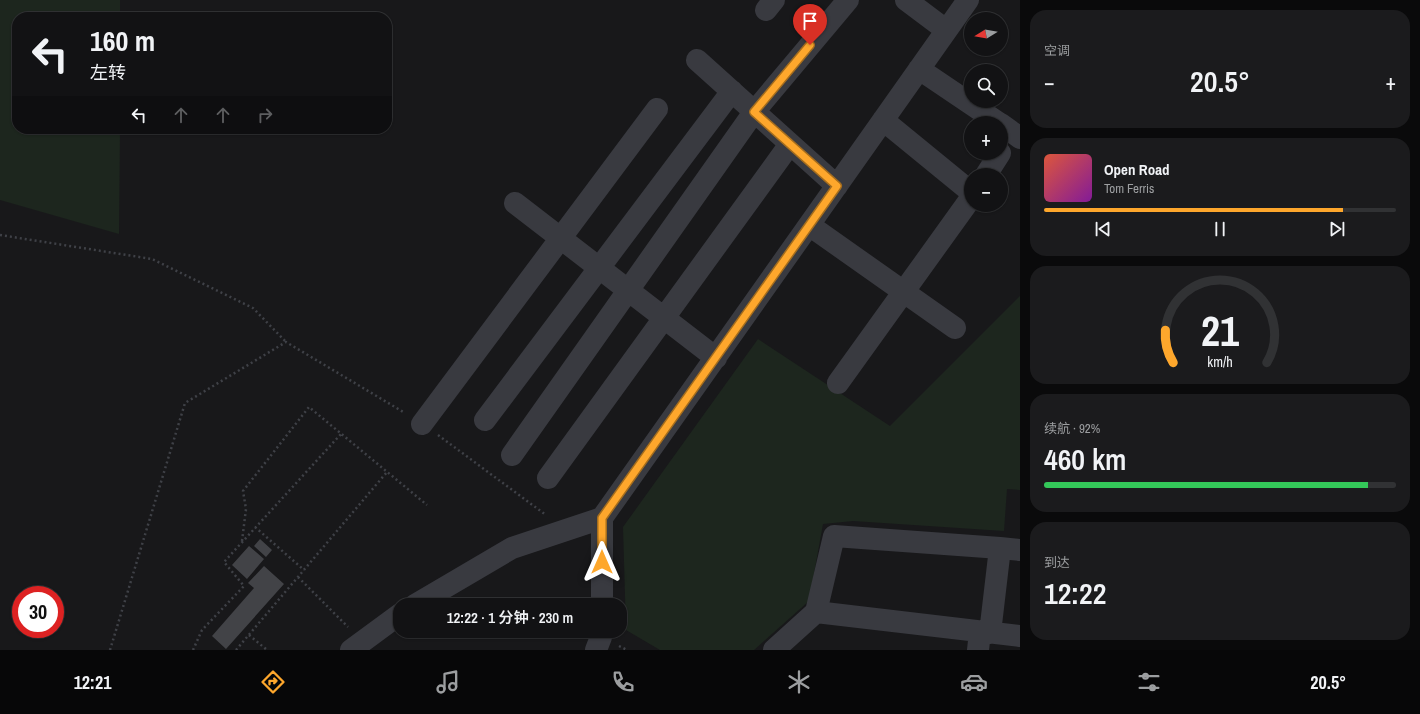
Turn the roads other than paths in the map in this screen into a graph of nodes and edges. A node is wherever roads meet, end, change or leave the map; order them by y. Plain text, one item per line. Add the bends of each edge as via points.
1 (848, 0) edge
2 (906, 0) edge
3 (968, 0) edge
4 (946, 30) junction
5 (697, 60) dead end
6 (919, 70) junction
7 (732, 91) junction
8 (657, 109) dead end
9 (754, 112) junction
10 (988, 116) edge
11 (883, 120) junction
12 (790, 144) junction
13 (837, 186) junction
14 (964, 186) edge
15 (515, 203) dead end
16 (964, 208) edge
17 (809, 225) junction
18 (561, 239) junction
19 (598, 267) junction
20 (628, 290) junction
21 (903, 292) junction
22 (664, 318) junction
23 (955, 328) dead end
24 (716, 358) junction
25 (838, 382) dead end
26 (485, 420) dead end
27 (422, 424) road end
28 (512, 455) dead end
29 (548, 478) dead end
30 (602, 518) junction
31 (1010, 549) edge
32 (426, 598) edge
33 (602, 598) edge
34 (816, 612) junction
35 (393, 619) edge
36 (1020, 636) edge
37 (601, 638) edge
38 (983, 638) edge
39 (357, 646) edge
40 (596, 650) edge
41 (774, 650) edge

1 - 9 street
2 - 4 street
3 - 4 street
4 - 6 street
5 - 7 street
6 - 10 street
6 - 11 street
7 - 9 street
7 - 19 street
8 - 18 street
9 - 12 street
9 - 20 street
11 - 13 street
11 - 14 street
12 - 13 street
12 - 22 street
13 - 17 street
15 - 18 street
16 - 21 street
17 - 21 street
17 - 24 street
18 - 19 street
18 - 27 street
19 - 20 street
19 - 26 street
20 - 22 street
20 - 28 street
21 - 23 street
21 - 25 street
22 - 24 street
22 - 29 street
24 - 30 street
30 - 32 street via 512,548
30 - 33 street
31 - 34 street via 834,536
31 - 38 street
34 - 38 street
34 - 41 street
35 - 39 street
36 - 38 street
37 - 40 street

